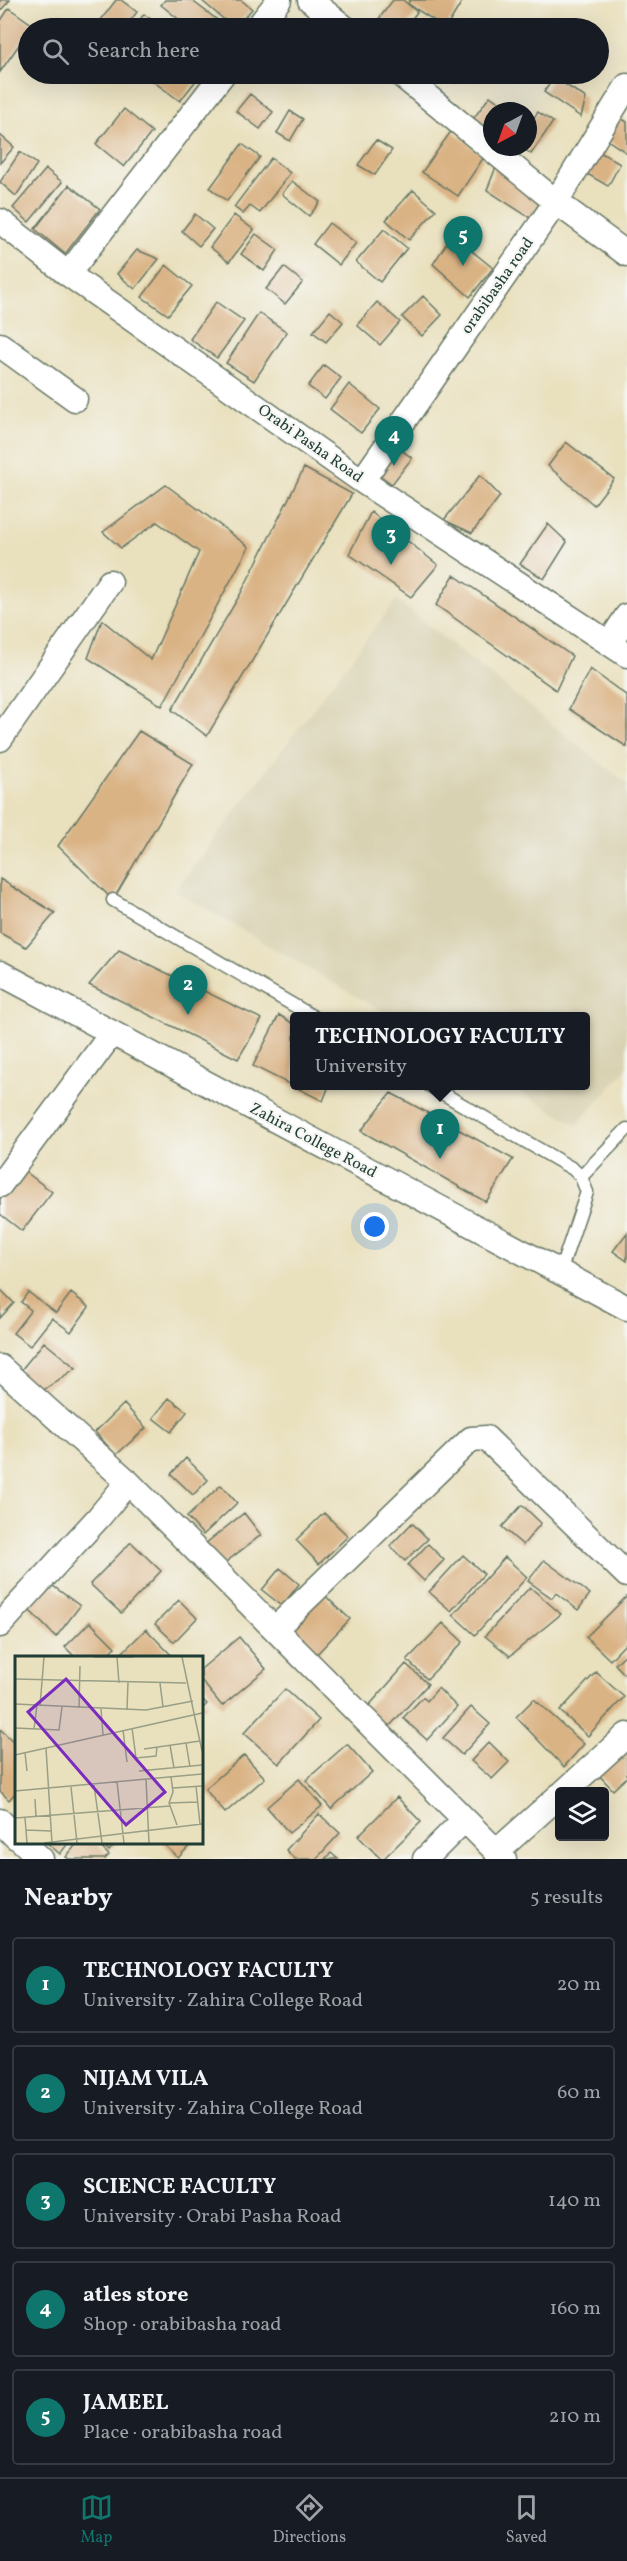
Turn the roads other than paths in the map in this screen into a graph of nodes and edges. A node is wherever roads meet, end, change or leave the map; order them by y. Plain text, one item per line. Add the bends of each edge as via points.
1 (279, 0) edge
2 (310, 0) edge
3 (265, 18) edge
4 (332, 18) edge
5 (215, 84) edge
6 (412, 84) edge
7 (627, 86) edge
8 (556, 202) junction
9 (0, 221) edge
10 (627, 254) edge
11 (68, 274) junction
12 (0, 345) edge
13 (75, 399) dead end
14 (362, 481) junction
15 (110, 582) dead end
16 (627, 616) edge
17 (619, 648) edge
18 (0, 740) edge
19 (113, 900) dead end
20 (0, 974) edge
21 (303, 1012) edge
22 (112, 1033) junction
23 (437, 1090) edge
24 (627, 1130) edge
25 (581, 1177) junction
26 (0, 1185) edge
27 (560, 1272) junction
28 (627, 1308) edge
29 (0, 1367) edge
30 (128, 1482) junction
31 (627, 1575) edge
32 (0, 1625) edge
33 (275, 1629) junction
34 (627, 1735) edge
35 (568, 1787) edge
36 (555, 1800) edge
37 (464, 1820) junction
38 (0, 1821) edge
39 (15, 1836) edge
40 (25, 1844) edge
41 (500, 1855) edge
42 (40, 1859) edge
43 (425, 1859) edge

1 - 3 street
2 - 4 street
5 - 11 street
6 - 8 street
7 - 8 street, orabibasha road
8 - 10 street
8 - 14 street, orabibasha road
9 - 11 street, Orabi Pasha Road
11 - 14 street, Orabi Pasha Road
12 - 13 street
14 - 17 street, Orabi Pasha Road
15 - 18 street
16 - 17 street
19 - 21 lane
20 - 22 street, Zahira College Road
22 - 26 street
22 - 27 street, Zahira College Road
23 - 25 lane
24 - 25 lane
25 - 27 lane via 587,1191
27 - 28 street, Zahira College Road
29 - 30 street
30 - 32 street
30 - 33 street
31 - 33 street via 486,1438 471,1439
33 - 37 street
34 - 35 street
36 - 41 street
37 - 41 street
37 - 43 street
38 - 39 street
40 - 42 street

